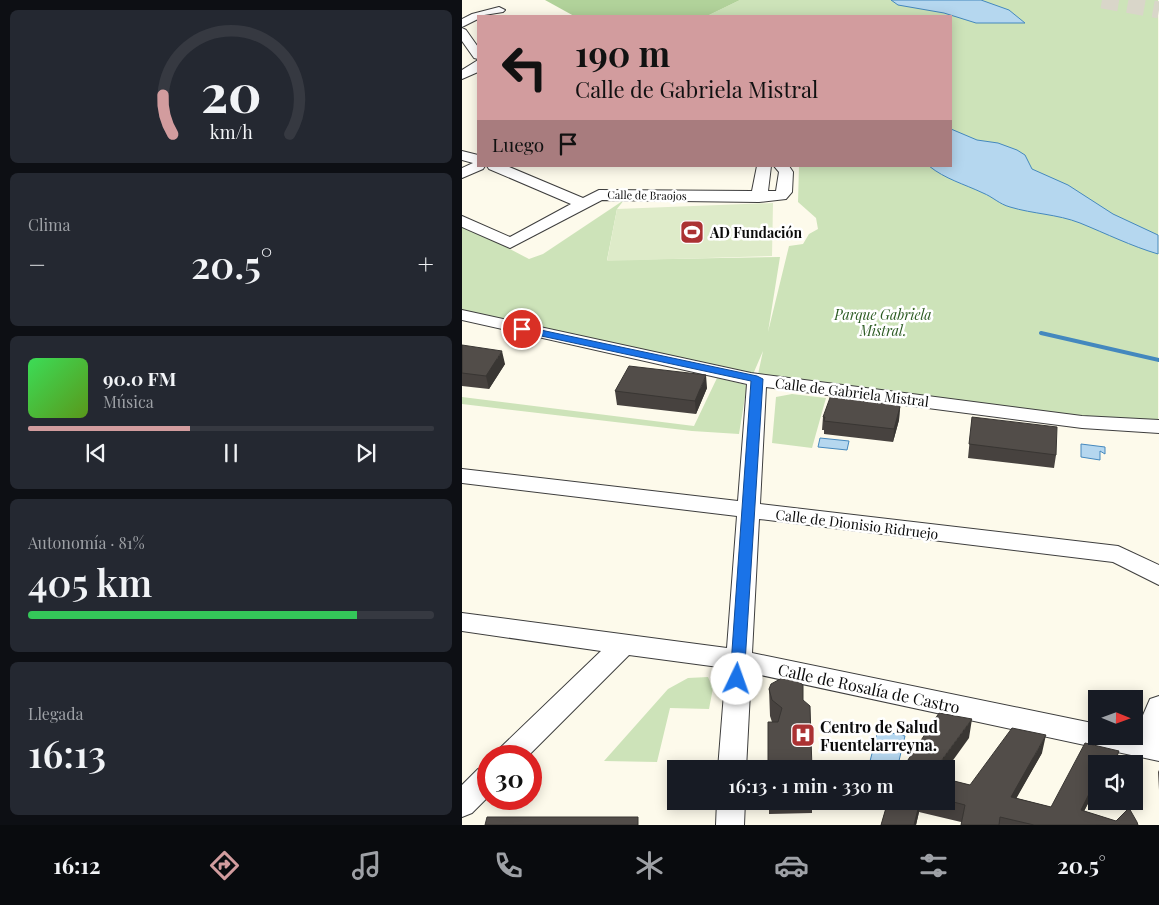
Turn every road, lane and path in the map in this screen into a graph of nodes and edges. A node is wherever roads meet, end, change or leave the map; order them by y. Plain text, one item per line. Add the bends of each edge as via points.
1 (484, 0) edge
2 (504, 13) edge
3 (485, 15) edge
4 (477, 16) edge
5 (462, 24) edge
6 (462, 32) edge
7 (477, 53) edge
8 (477, 65) edge
9 (462, 75) edge
10 (462, 155) edge
11 (477, 160) edge
12 (477, 166) edge
13 (496, 167) edge
14 (764, 167) edge
15 (781, 167) edge
16 (462, 174) edge
17 (759, 197) junction
18 (582, 203) junction
19 (462, 221) edge
20 (462, 315) edge
21 (757, 379) junction
22 (1158, 427) edge
23 (462, 476) edge
24 (748, 511) junction
25 (1158, 576) edge
26 (462, 622) edge
27 (624, 644) junction
28 (738, 660) junction
29 (1158, 707) edge
30 (1088, 734) edge
31 (521, 745) edge
32 (1150, 747) edge
33 (732, 760) edge
34 (477, 789) edge
35 (462, 804) edge
36 (731, 810) edge
37 (730, 825) edge

1 - 2 street
2 - 3 street
4 - 5 street
6 - 7 street
8 - 9 street
10 - 11 street
12 - 16 street
13 - 18 street
14 - 17 street
15 - 17 street, Calle de Braojos via 786,172 784,192 781,196
17 - 18 street, Calle de Braojos via 599,194
18 - 19 street, Calle de Braojos via 510,244
20 - 21 street, Calle de Gabriela Mistral
21 - 22 street, Calle de Gabriela Mistral via 1082,422
21 - 24 street
23 - 24 street, Calle de Dionisio Ridruejo
24 - 25 street, Calle de Dionisio Ridruejo via 1118,554
24 - 28 street
26 - 27 street, Calle de Rosalía de Castro
27 - 28 street, Calle de Rosalía de Castro
27 - 31 street
28 - 30 street, Calle de Rosalía de Castro
28 - 33 street
29 - 32 street
34 - 35 street
36 - 37 street

